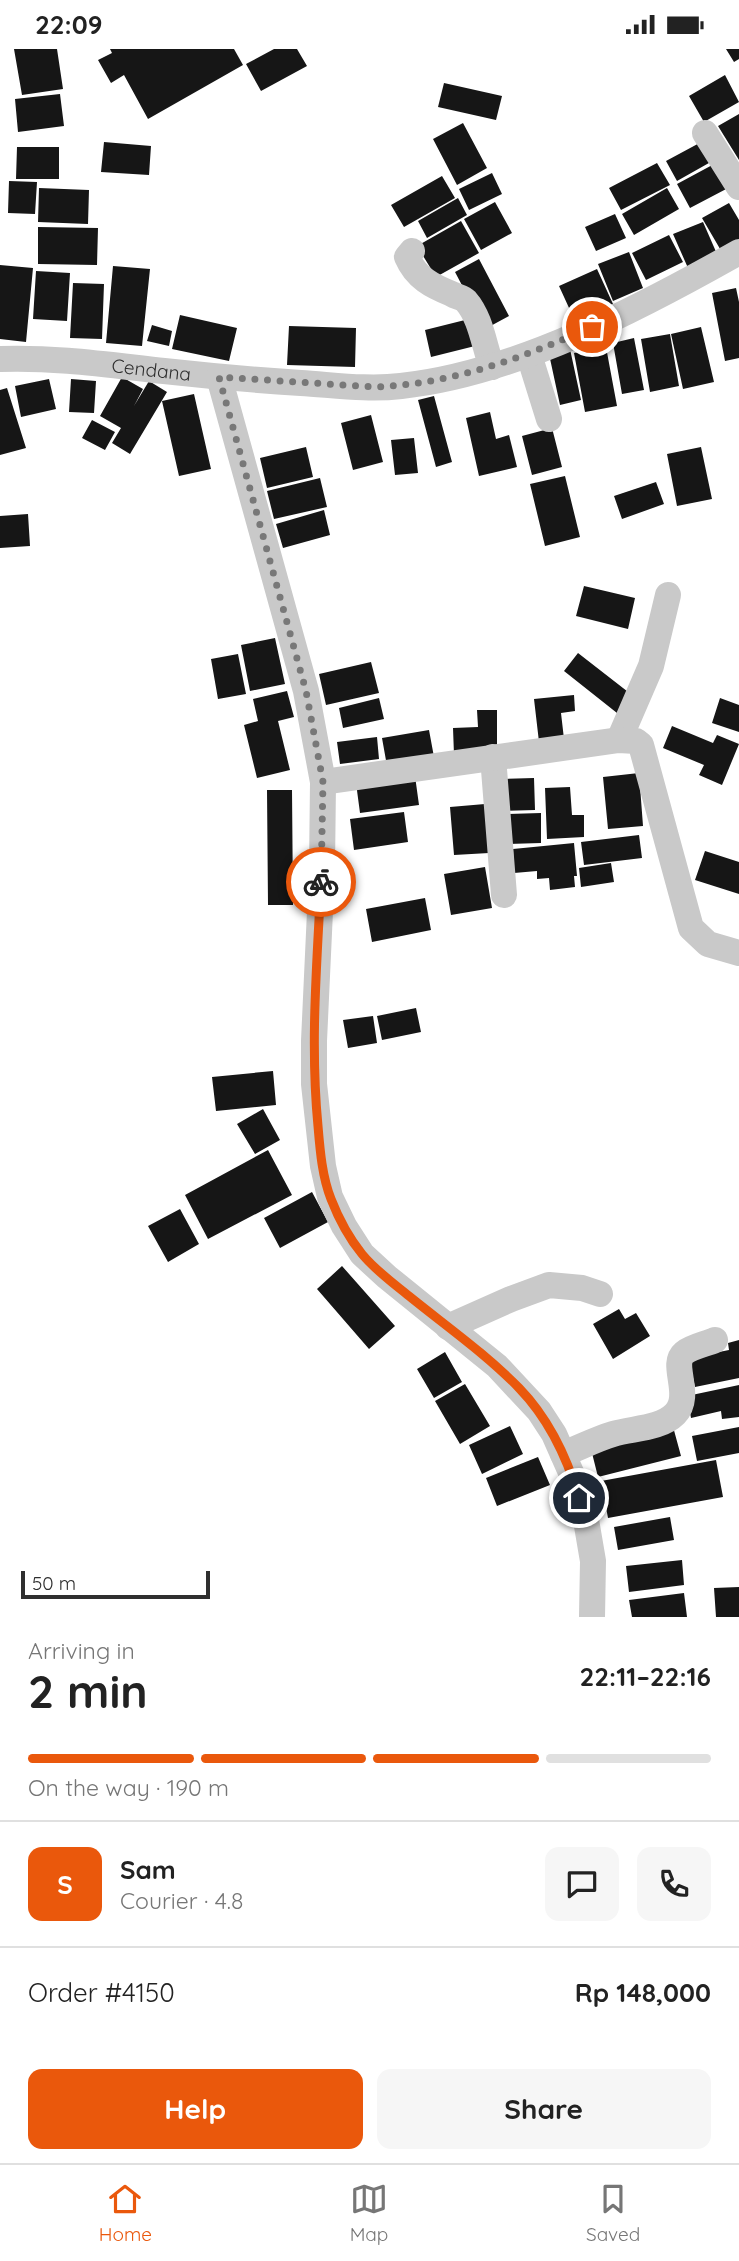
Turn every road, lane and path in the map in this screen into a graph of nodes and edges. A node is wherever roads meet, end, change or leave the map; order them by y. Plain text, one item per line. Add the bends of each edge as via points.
1 (705, 133) dead end
2 (739, 187) edge
3 (412, 251) dead end
4 (739, 253) edge
5 (529, 355) junction
6 (0, 359) edge
7 (492, 367) junction
8 (219, 377) junction
9 (549, 419) dead end
10 (668, 595) dead end
11 (619, 740) junction
12 (493, 757) junction
13 (323, 782) junction
14 (504, 895) dead end
15 (739, 953) edge
16 (600, 1294) dead end
17 (448, 1327) junction
18 (715, 1340) dead end
19 (563, 1454) junction
20 (592, 1617) edge

1 - 2 street
3 - 7 street via 407,257 419,277 464,298 479,324
4 - 5 street, Cendana
5 - 7 street, Cendana
5 - 9 street
6 - 8 street, Cendana via 61,360
7 - 8 street, Cendana via 426,382 375,387
8 - 13 street via 306,691
10 - 11 street via 651,666
11 - 12 street
11 - 15 street via 641,745 691,928 708,944
12 - 13 street
12 - 14 street
13 - 17 street via 314,1084 330,1197 362,1254
16 - 17 street via 549,1285
17 - 19 street via 520,1389 554,1434
18 - 19 street via 684,1353 678,1363 684,1389 674,1415
19 - 20 street via 586,1520 593,1561

